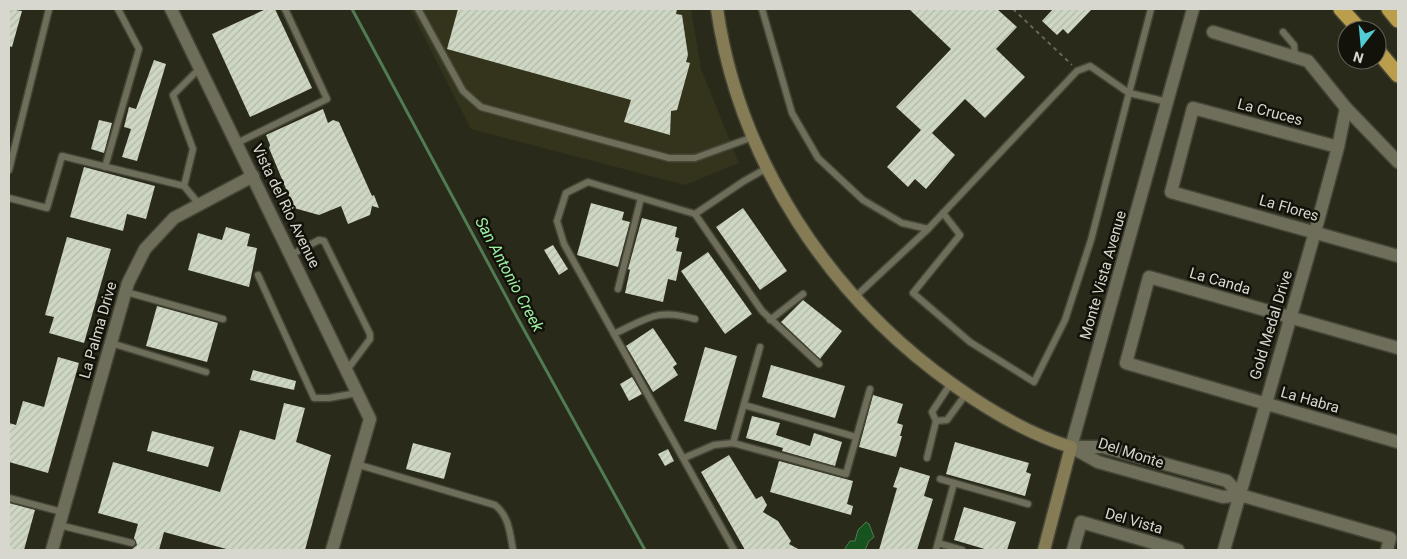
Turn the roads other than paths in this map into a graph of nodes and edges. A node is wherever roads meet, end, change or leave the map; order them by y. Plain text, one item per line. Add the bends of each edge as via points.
1 (49, 9) edge
2 (118, 9) edge
3 (172, 9) edge
4 (285, 9) edge
5 (418, 9) edge
6 (717, 9) edge
7 (762, 9) edge
8 (1151, 9) edge
9 (1194, 9) edge
10 (1341, 9) edge
11 (1389, 9) edge
12 (1351, 20) edge
13 (1398, 20) edge
14 (1213, 32) dead end
15 (1283, 32) dead end
16 (1295, 57) junction
17 (1387, 62) edge
18 (200, 68) junction
19 (1398, 75) edge
20 (1129, 93) junction
21 (1168, 102) junction
22 (1346, 108) junction
23 (753, 137) junction
24 (237, 143) junction
25 (1338, 147) junction
26 (1398, 162) edge
27 (105, 167) junction
28 (767, 168) junction
29 (9, 170) edge
30 (253, 176) junction
31 (184, 186) junction
32 (1171, 192) joint
33 (9, 198) edge
34 (641, 198) junction
35 (199, 204) junction
36 (943, 213) junction
37 (696, 214) junction
38 (928, 229) junction
39 (1315, 232) junction
40 (291, 255) junction
41 (1398, 256) edge
42 (258, 275) dead end
43 (618, 289) dead end
44 (126, 292) junction
45 (803, 294) dead end
46 (854, 298) junction
47 (223, 319) dead end
48 (695, 319) dead end
49 (1291, 319) junction
50 (770, 320) junction
51 (614, 334) junction
52 (111, 343) junction
53 (760, 346) dead end
54 (1398, 348) edge
55 (1126, 363) joint
56 (818, 364) dead end
57 (347, 370) junction
58 (206, 372) dead end
59 (951, 383) junction
60 (870, 389) dead end
61 (358, 393) junction
62 (966, 394) junction
63 (1265, 404) junction
64 (744, 405) junction
65 (936, 421) junction
66 (856, 437) junction
67 (1398, 442) edge
68 (733, 443) junction
69 (1071, 447) junction
70 (684, 458) junction
71 (927, 458) dead end
72 (356, 464) junction
73 (940, 479) dead end
74 (954, 483) junction
75 (1240, 495) junction
76 (9, 498) edge
77 (1028, 504) dead end
78 (62, 512) junction
79 (59, 526) junction
80 (132, 544) dead end
81 (1389, 544) edge
82 (937, 547) edge
83 (52, 550) edge
84 (332, 550) edge
85 (512, 550) edge
86 (734, 550) edge
87 (962, 550) edge
88 (1044, 550) edge
89 (1073, 550) edge
90 (1178, 550) edge
91 (1224, 550) edge

1 - 29 lane
2 - 27 lane via 139,49
3 - 18 street, Vista del Rio Avenue
4 - 24 lane via 327,99
5 - 23 lane via 463,91 481,106 669,158 695,158
6 - 23 street via 734,82
7 - 38 lane via 792,113 818,158 863,200 902,223
8 - 20 lane
9 - 21 street, Monte Vista Avenue
10 - 12 highway
11 - 13 highway
14 - 16 street
15 - 16 lane via 1294,45
16 - 22 street via 1308,61
17 - 19 highway
18 - 24 street, Vista del Rio Avenue
18 - 31 lane via 173,94 193,149
20 - 21 lane
20 - 36 lane via 1090,66 1077,71
20 - 36 lane via 1091,240 1066,320 1034,382 970,342 914,293 960,235
21 - 69 street, Monte Vista Avenue
22 - 25 street, Gold Medal Drive
22 - 26 street
23 - 28 street
24 - 30 street, Vista del Rio Avenue
25 - 32 street, La Cruces via 1193,108
25 - 39 street, Gold Medal Drive
27 - 31 lane
27 - 33 lane via 62,156 47,208
28 - 37 lane
28 - 46 street via 819,254
30 - 35 street, La Palma Drive
30 - 40 street, Vista del Rio Avenue
31 - 35 lane
32 - 39 street, La Flores
34 - 37 lane
34 - 43 lane
34 - 51 lane via 588,182 566,193 558,221 564,244
35 - 44 street, La Palma Drive via 174,218 145,249
36 - 38 lane
37 - 50 lane via 742,285
38 - 46 lane
39 - 41 street, La Flores
39 - 49 street, Gold Medal Drive
40 - 57 street, Vista del Rio Avenue
40 - 57 lane via 319,240 324,241 370,334 370,339
42 - 61 lane via 314,398
44 - 47 lane
44 - 52 street, La Palma Drive
45 - 50 lane
46 - 59 street via 899,343
48 - 51 lane via 667,313
49 - 54 street, La Canda
49 - 55 street, La Canda via 1149,277
49 - 63 street, Gold Medal Drive
50 - 56 lane
51 - 70 lane
52 - 58 lane
52 - 78 street, La Palma Drive
53 - 64 lane
55 - 63 street, La Habra
57 - 61 street, Vista del Rio Avenue
59 - 62 street
59 - 65 lane via 932,412
60 - 66 lane
61 - 72 street, Vista del Rio Avenue via 370,419
62 - 65 lane via 947,420
62 - 69 street via 1037,434
63 - 67 street, La Habra
63 - 75 street, Gold Medal Drive
64 - 66 lane
64 - 68 lane
65 - 71 lane
66 - 68 lane via 846,474
68 - 70 lane via 714,445
69 - 75 street, Del Monte via 1098,462 1222,497
69 - 88 street, Monte Vista Avenue
70 - 86 lane
72 - 84 street
72 - 85 lane via 495,505 508,523
73 - 74 lane
74 - 77 lane
74 - 82 lane
75 - 81 street, Del Monte
75 - 91 street, Gold Medal Drive
76 - 78 lane
78 - 79 street, La Palma Drive
79 - 80 lane
79 - 83 street, La Palma Drive
82 - 87 lane
89 - 90 street, Del Vista via 1081,522

